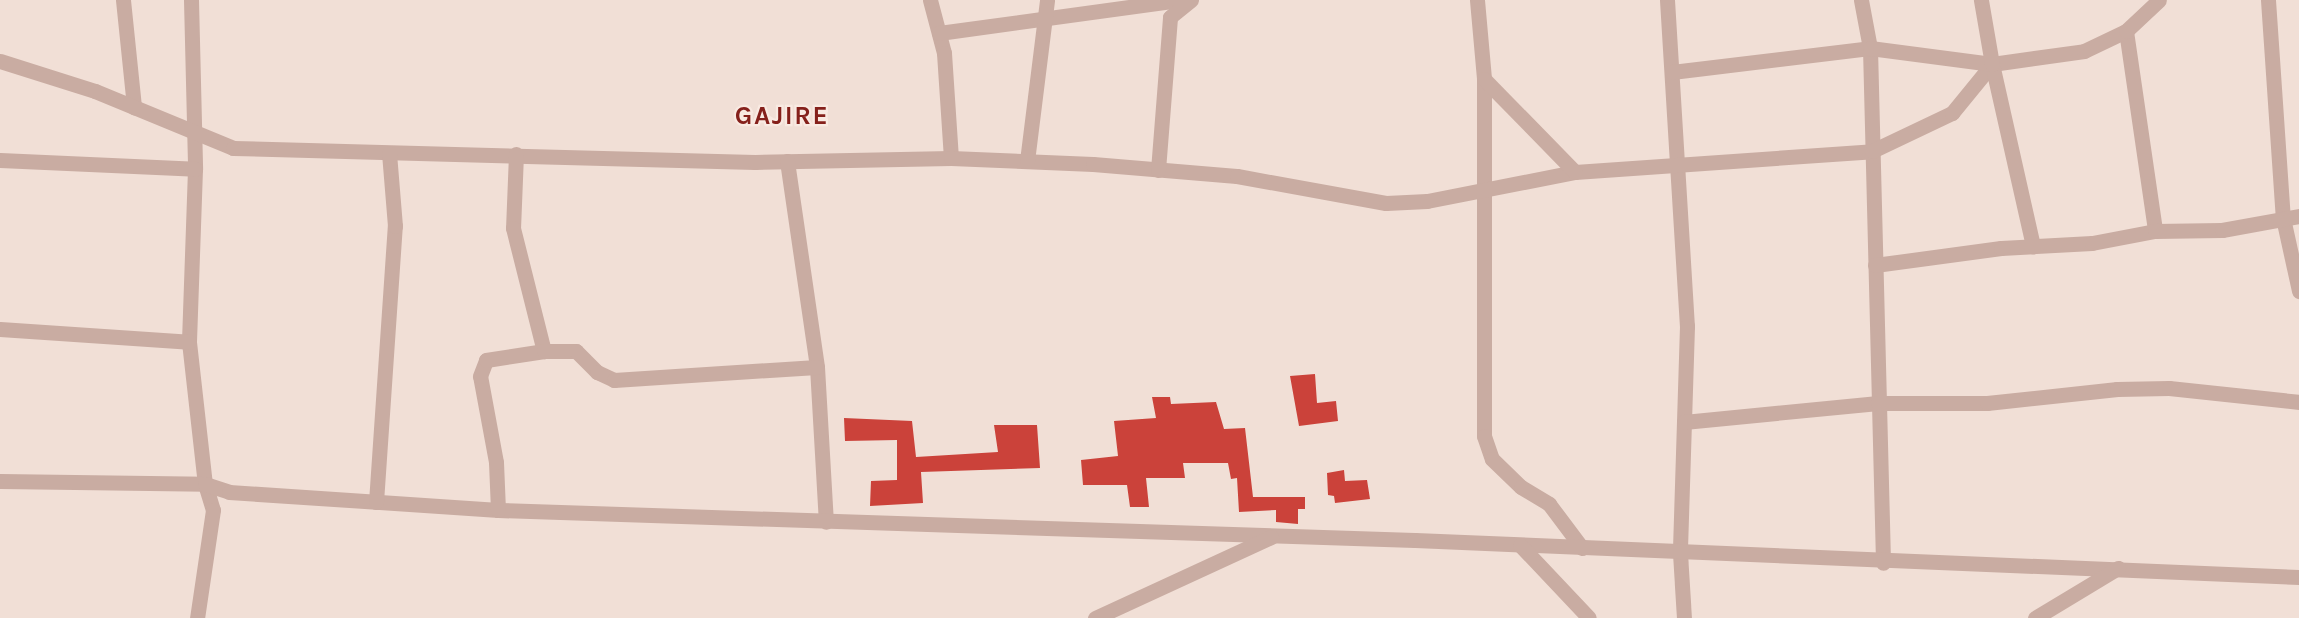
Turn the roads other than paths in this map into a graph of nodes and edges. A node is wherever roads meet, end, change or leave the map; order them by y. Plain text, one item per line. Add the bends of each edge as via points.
1 (123, 0) edge
2 (191, 0) edge
3 (930, 0) edge
4 (1047, 0) edge
5 (1179, 0) edge
6 (1191, 0) edge
7 (1477, 0) edge
8 (1667, 0) edge
9 (1861, 0) edge
10 (1981, 0) edge
11 (2160, 0) edge
12 (2268, 0) edge
13 (1046, 19) junction
14 (2126, 31) junction
15 (939, 33) junction
16 (1870, 48) junction
17 (0, 61) edge
18 (1992, 64) junction
19 (1672, 72) junction
20 (1484, 79) junction
21 (134, 107) junction
22 (194, 132) junction
23 (1872, 152) junction
24 (388, 153) junction
25 (516, 154) junction
26 (951, 158) junction
27 (0, 160) edge
28 (1027, 161) junction
29 (787, 162) junction
30 (1678, 168) junction
31 (195, 170) junction
32 (1158, 170) junction
33 (1575, 172) junction
34 (1485, 186) junction
35 (2299, 216) edge
36 (2283, 218) junction
37 (2155, 231) junction
38 (2033, 246) junction
39 (1875, 266) junction
40 (2299, 291) edge
41 (0, 329) edge
42 (189, 342) junction
43 (544, 351) junction
44 (817, 367) junction
45 (2299, 402) edge
46 (1878, 403) junction
47 (1684, 422) junction
48 (0, 481) edge
49 (205, 484) junction
50 (376, 502) junction
51 (498, 510) junction
52 (826, 522) junction
53 (1274, 536) junction
54 (1520, 545) junction
55 (1582, 548) junction
56 (1680, 553) junction
57 (1883, 563) junction
58 (2118, 568) junction
59 (2299, 577) edge
60 (197, 618) edge
61 (1095, 618) edge
62 (1589, 618) edge
63 (1684, 618) edge
64 (2035, 618) edge

1 - 21 street
2 - 22 street
3 - 15 street
4 - 13 street
5 - 13 street
6 - 32 street via 1170,17
7 - 20 street
8 - 19 street
9 - 16 street
10 - 18 street
11 - 14 street
12 - 36 street
13 - 15 street
13 - 28 street
14 - 18 street via 2084,51
14 - 37 street
15 - 26 street
16 - 18 street
16 - 19 street
16 - 23 street
17 - 21 street
18 - 23 street via 1952,113
18 - 38 street
19 - 30 street
20 - 33 street
20 - 34 street
21 - 22 street
22 - 24 street via 233,148
22 - 31 street
23 - 30 street
23 - 39 street
24 - 25 street
24 - 50 street via 394,226
25 - 29 street
25 - 43 street via 513,228
26 - 28 street
26 - 29 street
27 - 31 street
28 - 32 street
29 - 44 street
30 - 33 street
30 - 47 street via 1687,326
31 - 42 street
32 - 34 street via 1237,176 1386,203 1427,201
33 - 34 street
34 - 55 street via 1480,293 1484,436 1492,459 1521,487 1549,504
35 - 36 street
36 - 37 street via 2222,230
36 - 40 street
37 - 38 street via 2092,243
38 - 39 street
39 - 46 street
41 - 42 street
42 - 49 street
43 - 44 street via 576,351 597,372 614,380
43 - 51 street via 486,360 480,376 496,462
44 - 52 street
45 - 46 street via 2169,388 1987,403
46 - 47 street
46 - 57 street
47 - 56 street
48 - 49 street
49 - 50 street via 229,492
49 - 60 street via 213,510
50 - 51 street
51 - 52 street
52 - 53 street
53 - 54 street
53 - 61 street
54 - 55 street
54 - 62 street
55 - 56 street
56 - 57 street
56 - 63 street
57 - 58 street
58 - 59 street
58 - 64 street

